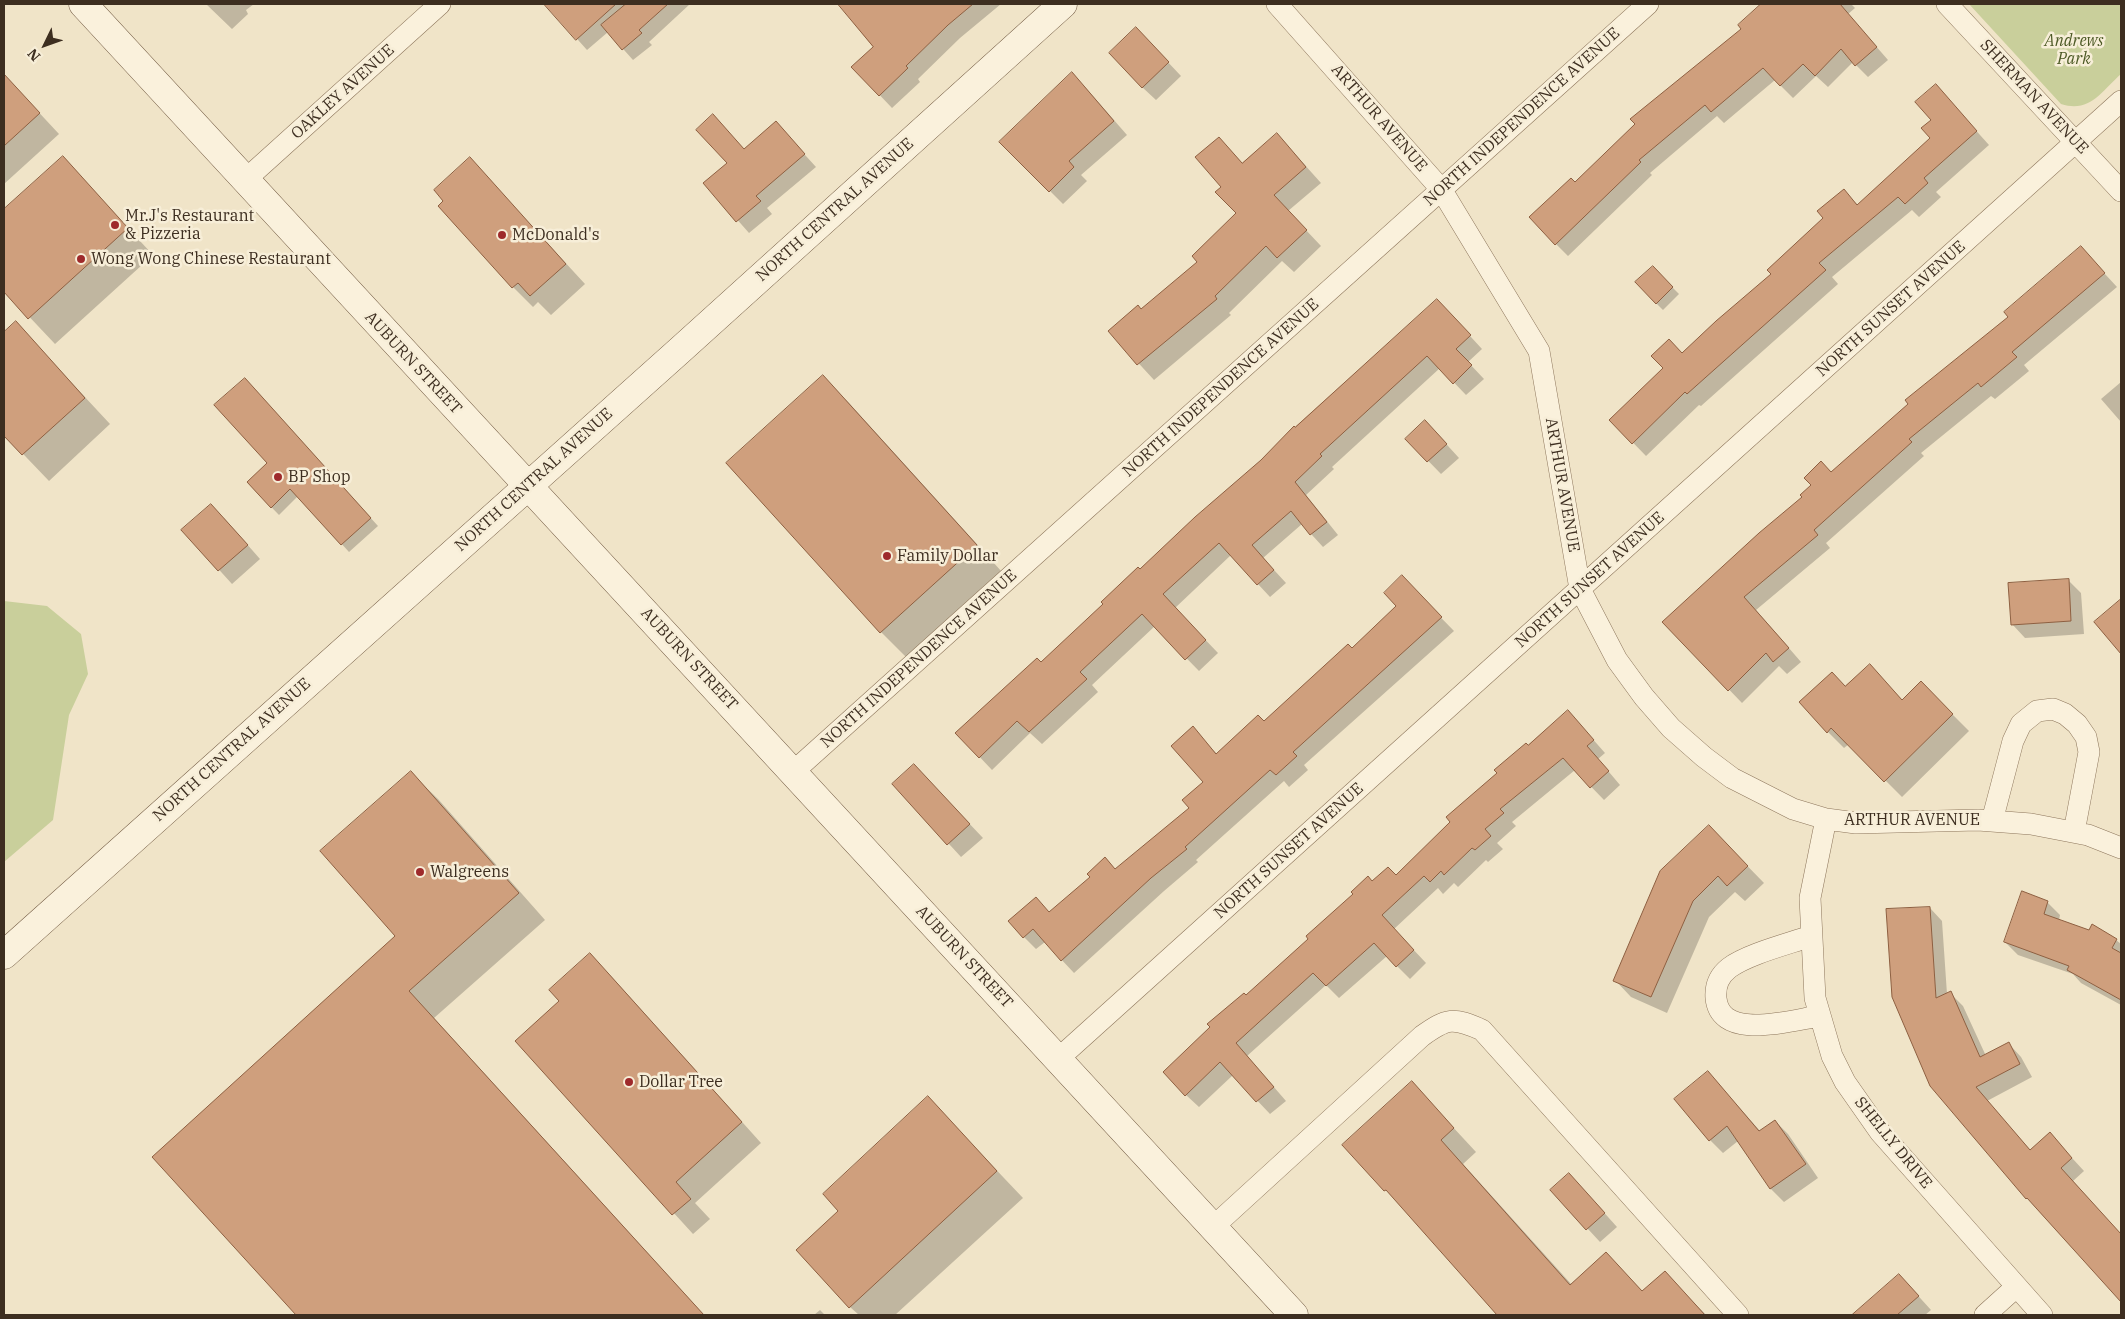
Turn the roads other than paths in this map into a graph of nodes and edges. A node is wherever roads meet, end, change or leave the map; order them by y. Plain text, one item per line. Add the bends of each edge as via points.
1 (83, 4) edge
2 (440, 4) edge
3 (1063, 4) edge
4 (1277, 4) edge
5 (1648, 4) edge
6 (1947, 4) edge
7 (2121, 101) edge
8 (2076, 141) junction
9 (244, 181) junction
10 (1441, 189) junction
11 (2121, 191) edge
12 (528, 487) junction
13 (1580, 589) junction
14 (793, 772) junction
15 (1826, 819) junction
16 (1992, 821) junction
17 (2074, 832) junction
18 (2121, 848) edge
19 (1811, 936) junction
20 (4, 955) edge
21 (1819, 1016) junction
22 (1058, 1059) junction
23 (1213, 1227) junction
24 (2016, 1287) junction
25 (1294, 1315) edge
26 (1738, 1315) edge
27 (1985, 1315) edge
28 (2042, 1315) edge

1 - 9 main road, AUBURN STREET
2 - 9 street, OAKLEY AVENUE
3 - 12 main road, NORTH CENTRAL AVENUE
4 - 10 street, ARTHUR AVENUE
5 - 10 street, NORTH INDEPENDENCE AVENUE
6 - 8 street, SHERMAN AVENUE
7 - 8 street, NORTH SUNSET AVENUE
8 - 11 street, SHERMAN AVENUE
8 - 13 street, NORTH SUNSET AVENUE
9 - 12 main road, AUBURN STREET
10 - 13 street, ARTHUR AVENUE via 1539,351
10 - 14 street, NORTH INDEPENDENCE AVENUE
12 - 14 main road, AUBURN STREET
12 - 20 main road, NORTH CENTRAL AVENUE
13 - 15 street, ARTHUR AVENUE via 1617,660 1671,728 1732,778 1793,809
13 - 22 street, NORTH SUNSET AVENUE
14 - 22 main road, AUBURN STREET
15 - 16 street, ARTHUR AVENUE via 1856,822
15 - 19 street, SHELLY DRIVE via 1810,898
16 - 17 street, ARTHUR AVENUE
16 - 17 street via 2013,741 2021,724 2037,711 2053,709 2077,724 2086,737 2090,752
17 - 18 street, ARTHUR AVENUE
19 - 21 street, SHELLY DRIVE via 1812,973
19 - 21 street via 1730,968 1715,989 1716,1002 1722,1014 1730,1020 1754,1026
21 - 24 street, SHELLY DRIVE via 1832,1056 1863,1110
22 - 23 main road, AUBURN STREET
23 - 25 main road, AUBURN STREET
23 - 26 street via 1422,1036 1439,1024 1466,1022 1482,1030
24 - 27 street
24 - 28 street, SHELLY DRIVE

